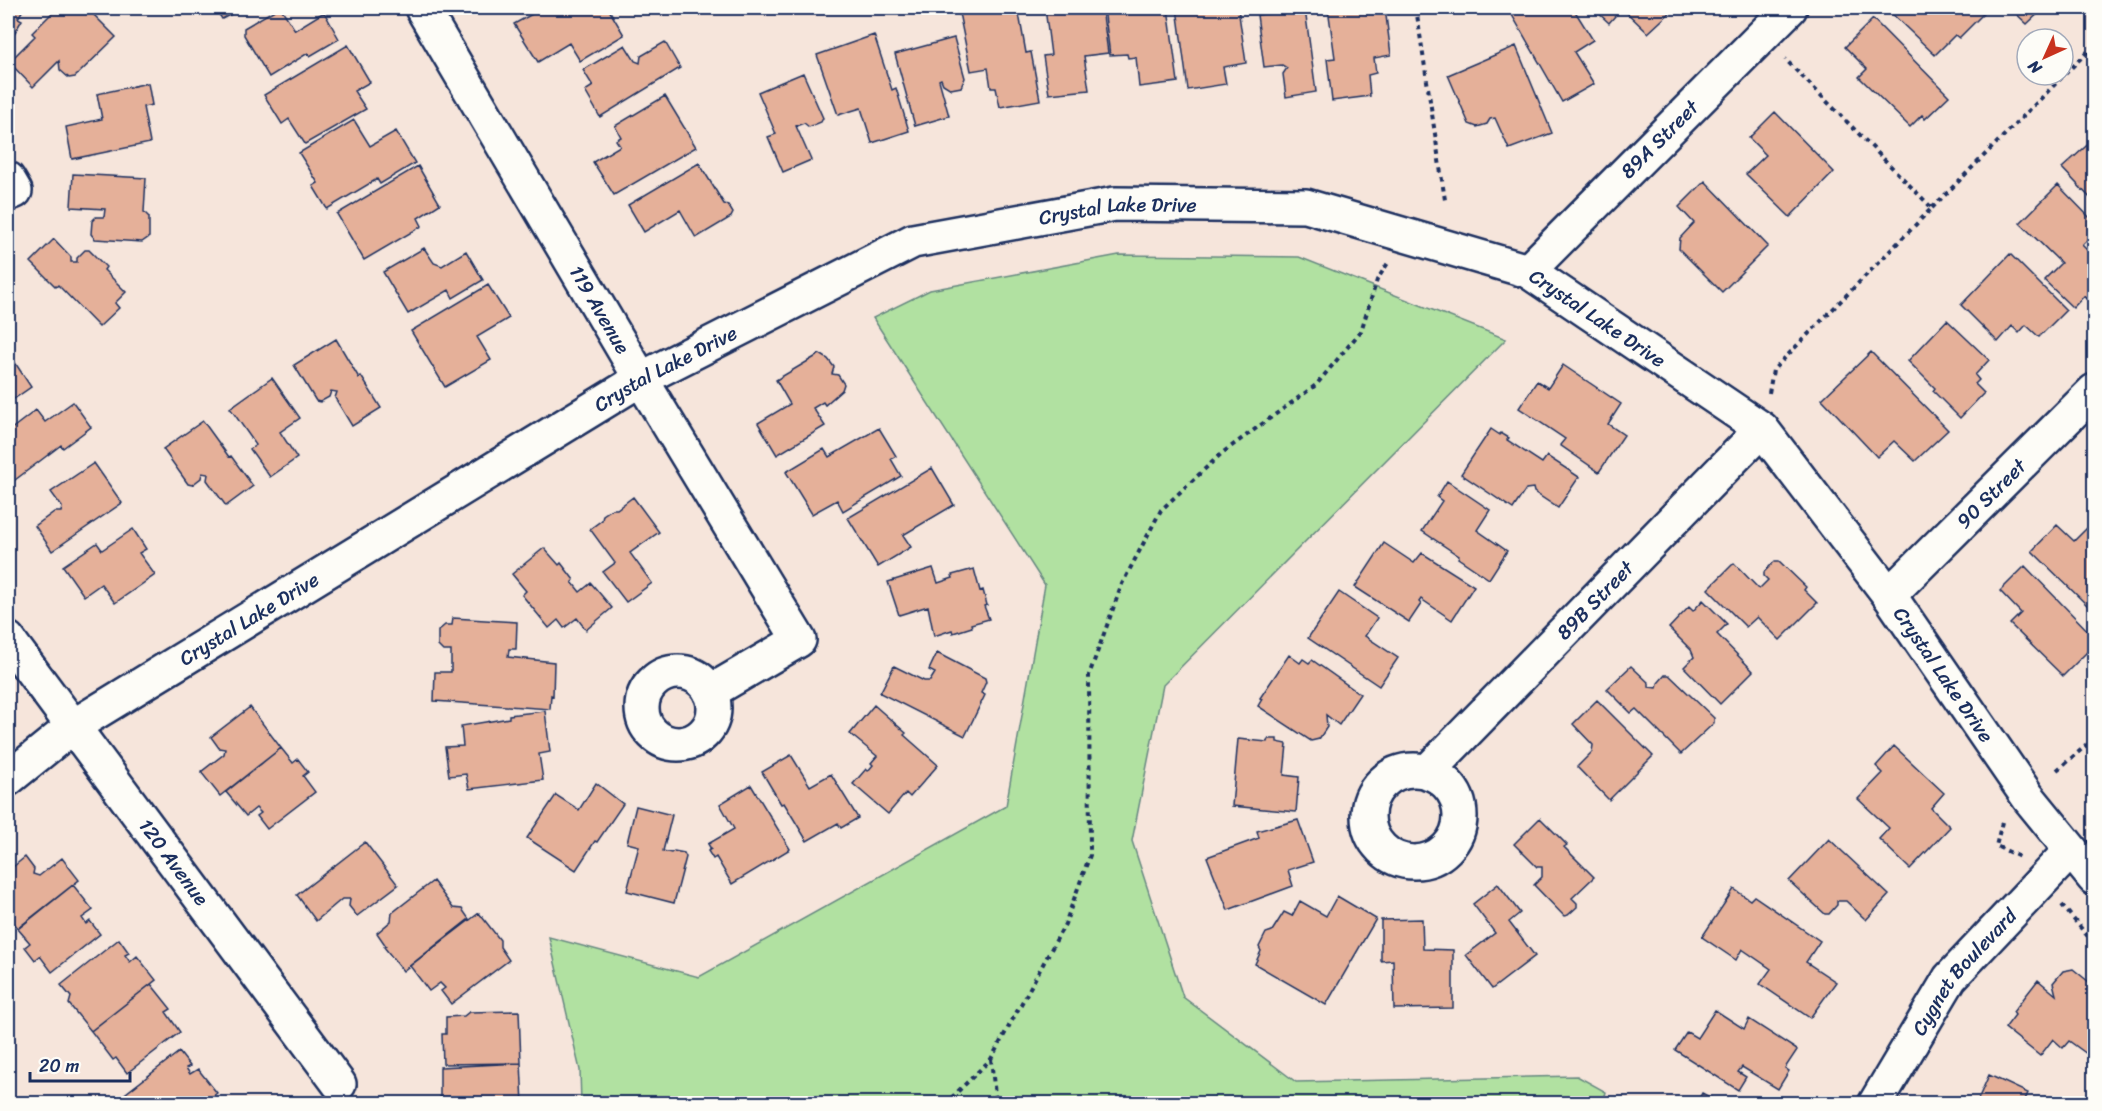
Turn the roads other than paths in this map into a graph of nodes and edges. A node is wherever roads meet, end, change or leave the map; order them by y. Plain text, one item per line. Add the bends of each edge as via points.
1 (422, 8) edge
2 (1790, 8) edge
3 (8, 179) edge
4 (8, 194) edge
5 (1528, 272) junction
6 (641, 380) junction
7 (2094, 392) edge
8 (1762, 429) junction
9 (1889, 595) junction
10 (8, 639) edge
11 (710, 692) dead end
12 (72, 727) junction
13 (1427, 771) dead end
14 (8, 779) edge
15 (2070, 850) junction
16 (2094, 878) edge
17 (339, 1084) dead end
18 (1875, 1104) edge

1 - 6 street, 119 Avenue
2 - 5 street, 89A Street
3 - 4 street via 15,191
5 - 6 street, Crystal Lake Drive via 1306,206 1115,204 913,241
5 - 8 street, Crystal Lake Drive
6 - 11 street, 119 Avenue via 799,640
6 - 12 street, Crystal Lake Drive
7 - 9 street, 90 Street
8 - 9 street, Crystal Lake Drive
8 - 13 street, 89B Street
9 - 15 street, Crystal Lake Drive
10 - 12 street, 120 Avenue
12 - 14 street, Crystal Lake Drive
12 - 17 street, 120 Avenue
15 - 16 street, Crystal Lake Drive
15 - 18 street, Cygnet Boulevard via 1950,978

